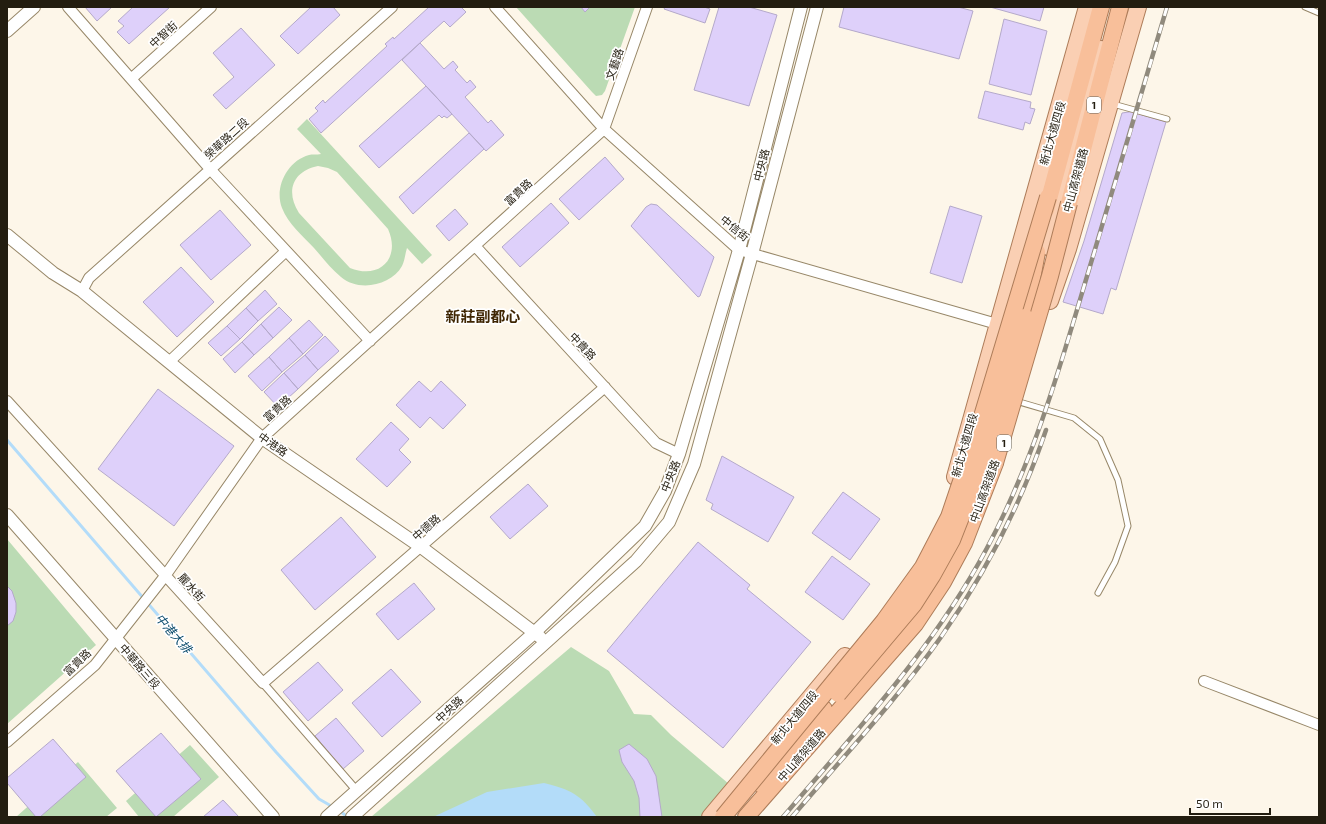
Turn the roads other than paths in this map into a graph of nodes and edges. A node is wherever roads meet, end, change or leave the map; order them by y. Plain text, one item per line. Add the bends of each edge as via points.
1 (34, 7) edge
2 (68, 7) edge
3 (211, 7) edge
4 (392, 7) edge
5 (495, 7) edge
6 (647, 7) edge
7 (801, 7) edge
8 (817, 7) edge
9 (1087, 7) edge
10 (1138, 7) edge
11 (1305, 7) edge
12 (1112, 8) edge
13 (1319, 13) edge
14 (7, 31) edge
15 (131, 79) junction
16 (1110, 104) junction
17 (1167, 119) dead end
18 (604, 129) junction
19 (210, 169) junction
20 (1048, 197) junction
21 (7, 235) edge
22 (476, 247) junction
23 (739, 250) junction
24 (286, 251) junction
25 (752, 254) junction
26 (82, 291) junction
27 (998, 324) junction
28 (1034, 336) junction
29 (370, 341) junction
30 (169, 362) junction
31 (605, 388) junction
32 (1016, 400) junction
33 (7, 401) edge
34 (966, 437) junction
35 (262, 438) junction
36 (1004, 444) junction
37 (679, 454) junction
38 (7, 515) edge
39 (421, 547) junction
40 (166, 576) junction
41 (1098, 593) dead end
42 (534, 633) junction
43 (116, 638) junction
44 (547, 642) junction
45 (1204, 681) dead end
46 (263, 684) junction
47 (1319, 725) edge
48 (7, 742) edge
49 (355, 793) junction
50 (273, 817) edge
51 (327, 817) edge
52 (352, 817) edge
53 (710, 817) edge
54 (723, 817) edge
55 (730, 817) edge
56 (746, 817) edge
57 (754, 817) edge

1 - 14 street
2 - 15 street
3 - 15 street, 中智街
4 - 19 street, 榮華路二段
5 - 18 street, 中信街
6 - 18 street, 文藝路
7 - 23 street, 中央路
8 - 25 street, 中央路
9 - 27 main road, 新北大道四段
10 - 16 main road, 1
11 - 13 lane
12 - 20 highway, 中山高架道路 / 1
12 - 28 main road, 1 via 1062,194
12 - 56 highway, 中山高架道路 / 1, bridge via 1050,276 995,463 964,543 943,582 915,624
15 - 19 street
16 - 17 lane
16 - 28 main road, 1 via 1068,249
18 - 22 street, 富貴路
18 - 23 street, 中信街
19 - 24 street
19 - 26 street, 榮華路二段 via 89,278
20 - 54 highway, 中山高架道路 / 1, bridge via 974,443 949,517 935,547 884,621
20 - 55 highway, bridge via 1025,317 974,484 952,540 914,604
21 - 26 street, 中港路 via 53,273
22 - 29 street, 富貴路
22 - 31 street, 中貴路
23 - 25 street, 中信街
23 - 37 street, 中央路
24 - 29 street
24 - 30 street
25 - 27 street, 中信街
25 - 44 street, 中央路 via 694,464 669,522 636,561
26 - 30 street, 中港路
27 - 28 street, 中信街
27 - 34 main road, 新北大道四段
28 - 32 main road, 1
29 - 35 street, 富貴路
30 - 35 street, 中港路
31 - 37 street, 中貴路 via 656,443
31 - 39 street, 中德路
32 - 36 main road, 1
32 - 41 lane via 1074,418 1100,440 1118,480 1128,526 1115,562
33 - 40 street, 麗水街
34 - 36 main road via 974,430 985,431 996,436
34 - 53 main road, 新北大道四段 via 945,507 912,571 891,600
35 - 39 street, 中港路
35 - 40 street, 富貴路
36 - 57 main road, 1 via 976,533 935,605
37 - 42 street, 中央路 via 665,491 645,526
38 - 43 street, 中華路三段
39 - 42 street, 中港路
39 - 46 street, 中德路
40 - 43 street, 富貴路
40 - 46 street, 麗水街
42 - 44 street, 中港路
42 - 49 street, 中央路
43 - 48 street, 富貴路 via 94,665
43 - 50 street, 中華路三段
44 - 52 street, 中央路
45 - 47 street
46 - 49 street, 麗水街
49 - 51 street, 中央路

